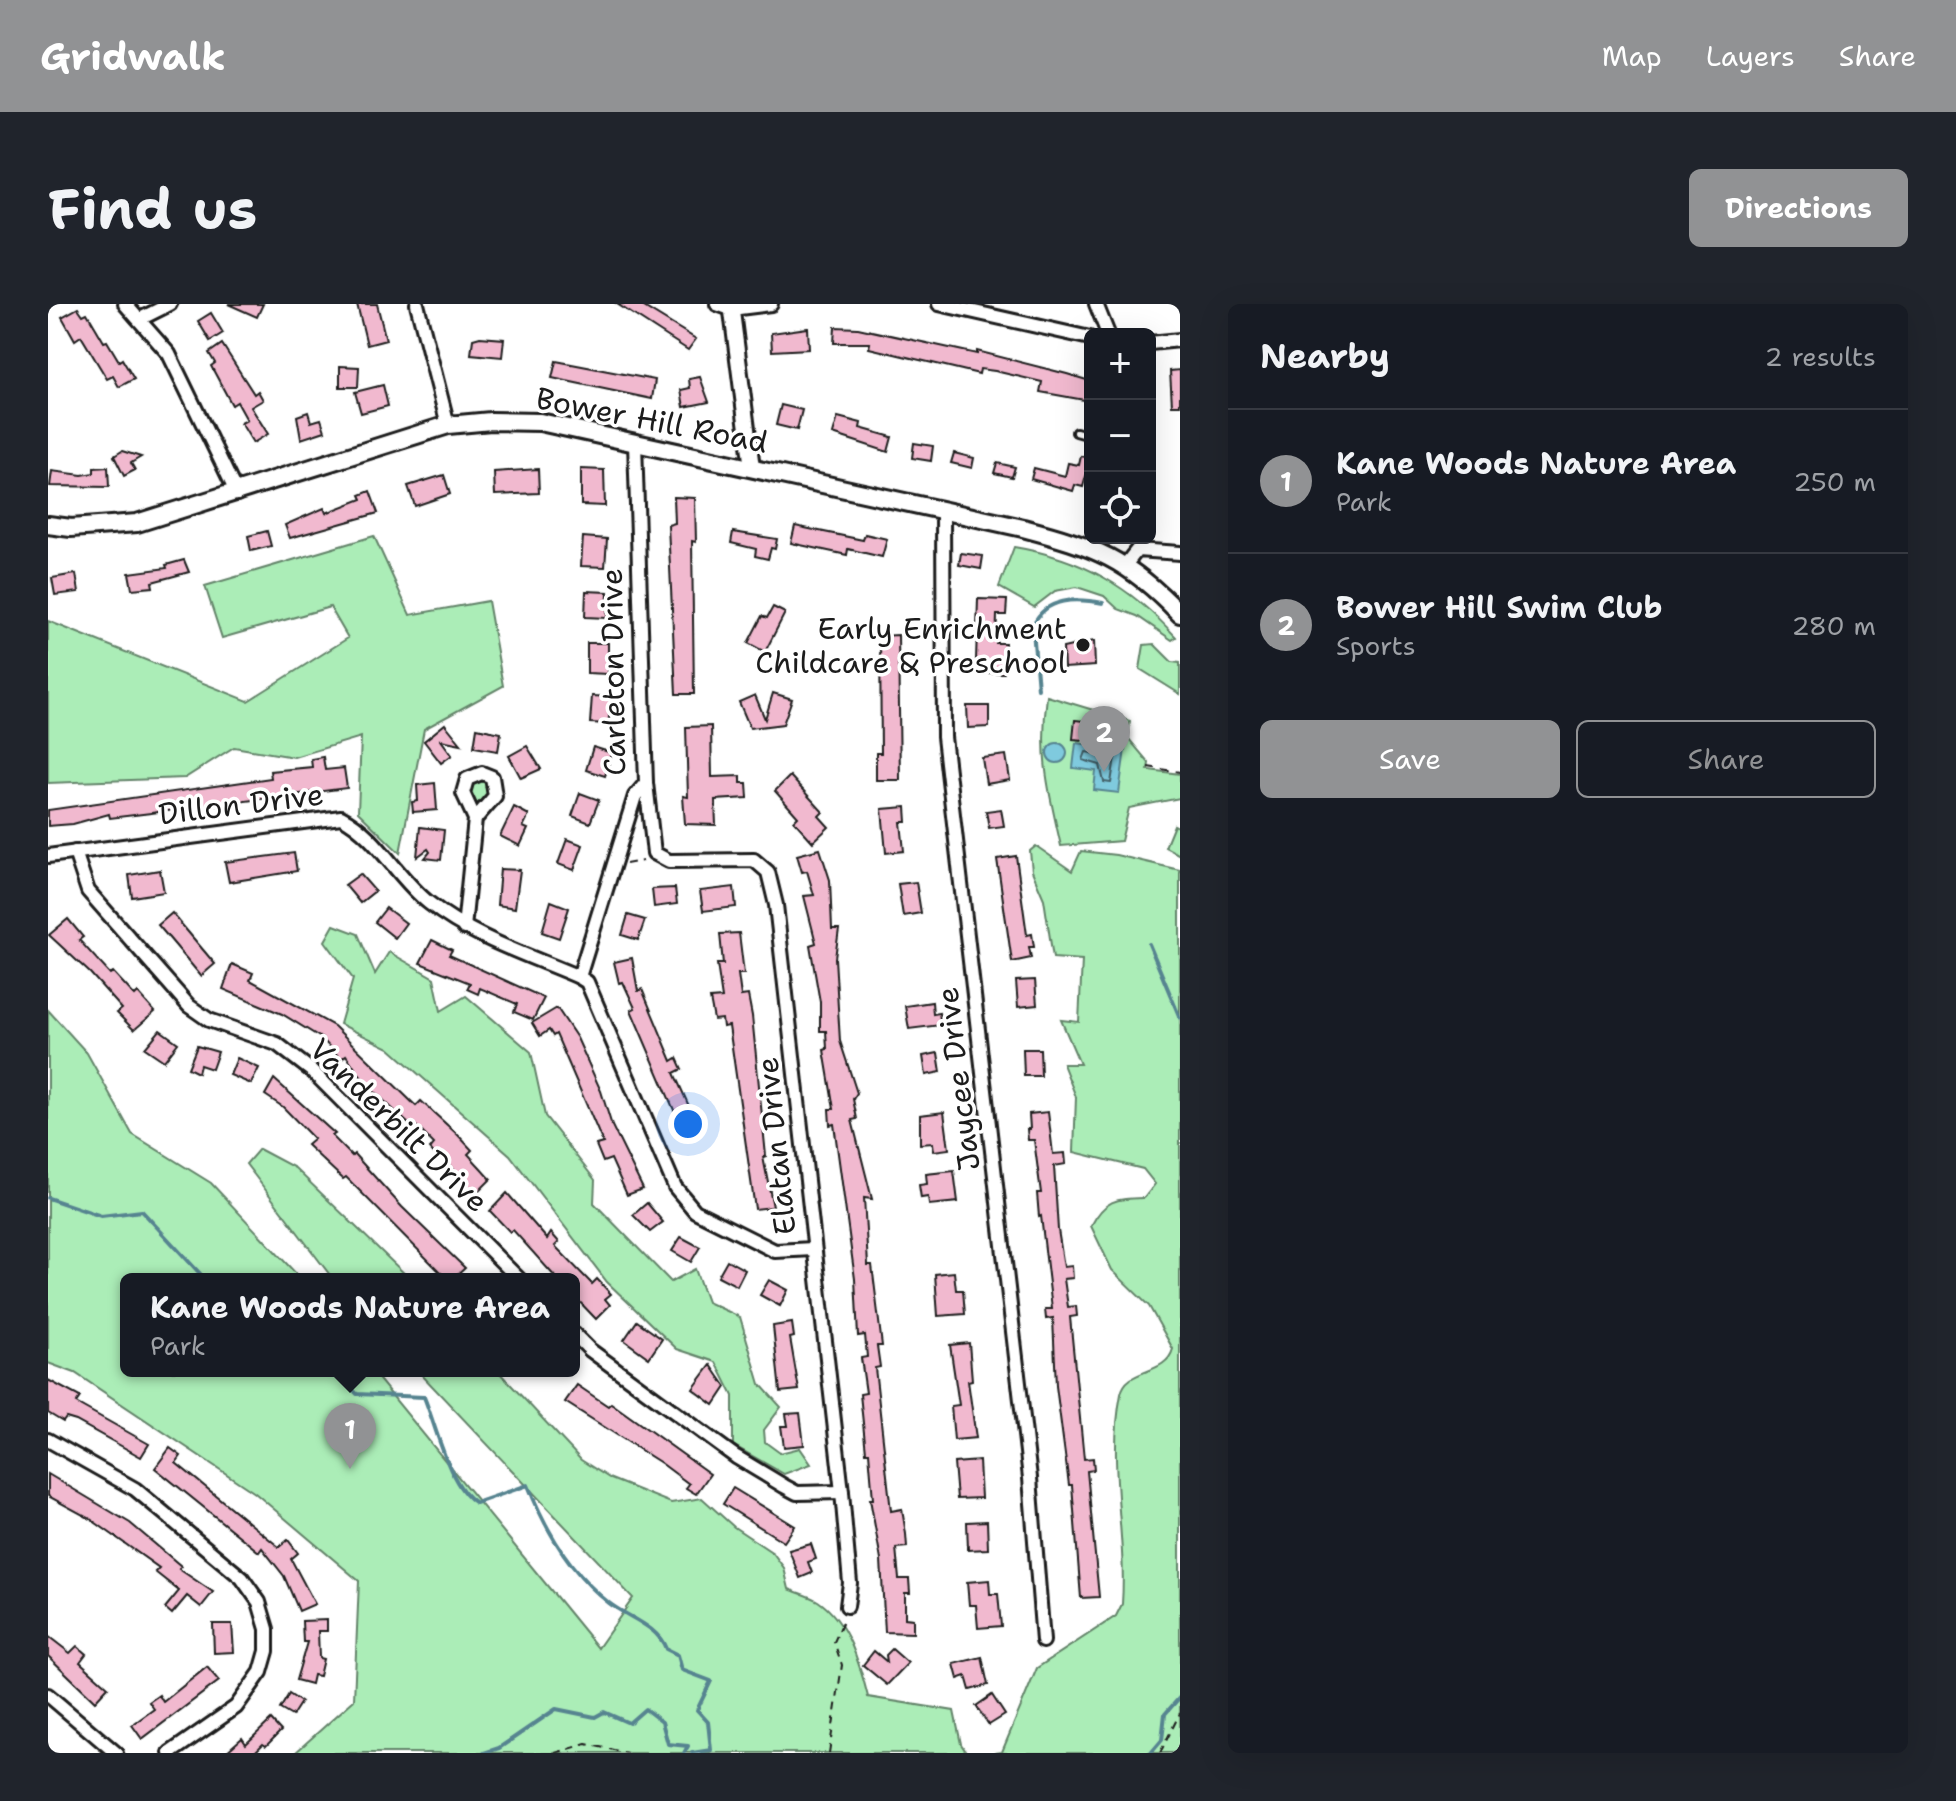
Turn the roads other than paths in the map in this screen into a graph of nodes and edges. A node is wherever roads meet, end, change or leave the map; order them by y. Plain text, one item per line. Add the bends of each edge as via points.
1 (125, 304) edge
2 (170, 304) edge
3 (417, 304) edge
4 (771, 304) edge
5 (939, 304) edge
6 (1096, 304) edge
7 (726, 306) edge
8 (140, 319) junction
9 (1106, 328) edge
10 (1084, 337) edge
11 (1180, 340) edge
12 (1156, 342) edge
13 (448, 425) junction
14 (1076, 432) dead end
15 (1084, 434) edge
16 (635, 443) junction
17 (752, 468) junction
18 (237, 494) junction
19 (943, 511) junction
20 (48, 525) edge
21 (1084, 541) edge
22 (1093, 544) edge
23 (1180, 553) edge
24 (1126, 564) junction
25 (1180, 614) edge
26 (646, 783) junction
27 (475, 819) dead end
28 (75, 852) junction
29 (48, 856) edge
30 (464, 928) junction
31 (579, 977) junction
32 (813, 1249) junction
33 (513, 1273) edge
34 (580, 1340) edge
35 (48, 1440) edge
36 (842, 1492) junction
37 (847, 1606) road end
38 (1043, 1641) dead end
39 (48, 1695) edge
40 (116, 1753) edge
41 (170, 1753) edge

1 - 8 street
2 - 8 street
3 - 13 street
4 - 7 street
5 - 10 street
6 - 9 street
7 - 17 street
8 - 18 street via 177,368
11 - 12 street
13 - 16 main road, Bower Hill Road via 540,422
13 - 18 main road, Bower Hill Road
14 - 15 lane
16 - 17 main road, Bower Hill Road
16 - 26 street, Carleton Drive
17 - 19 main road, Bower Hill Road
18 - 20 main road, Bower Hill Road via 137,523
19 - 21 main road, Bower Hill Road
19 - 38 street, Jaycee Drive via 944,737 1030,1478
22 - 24 main road, Bower Hill Road
23 - 24 street via 1137,550
24 - 25 main road, Bower Hill Road
26 - 31 street, Carleton Drive via 635,796
26 - 32 street, Elatan Drive via 654,853 669,861 754,860 768,872 776,905
27 - 30 street
28 - 29 street, Dillon Drive
28 - 30 street, Dillon Drive via 341,817 368,836 410,886
28 - 33 street, Vanderbilt Drive via 88,891 189,1006 209,1020 277,1044 312,1071
30 - 31 street, Dillon Drive
31 - 32 street via 587,982 685,1203 775,1251
32 - 36 street, Elatan Drive
34 - 36 street via 736,1457 784,1486 797,1493
35 - 41 street via 135,1489 242,1578 259,1602 267,1629 261,1672 236,1707
36 - 37 street, Elatan Drive via 850,1583
39 - 40 street

